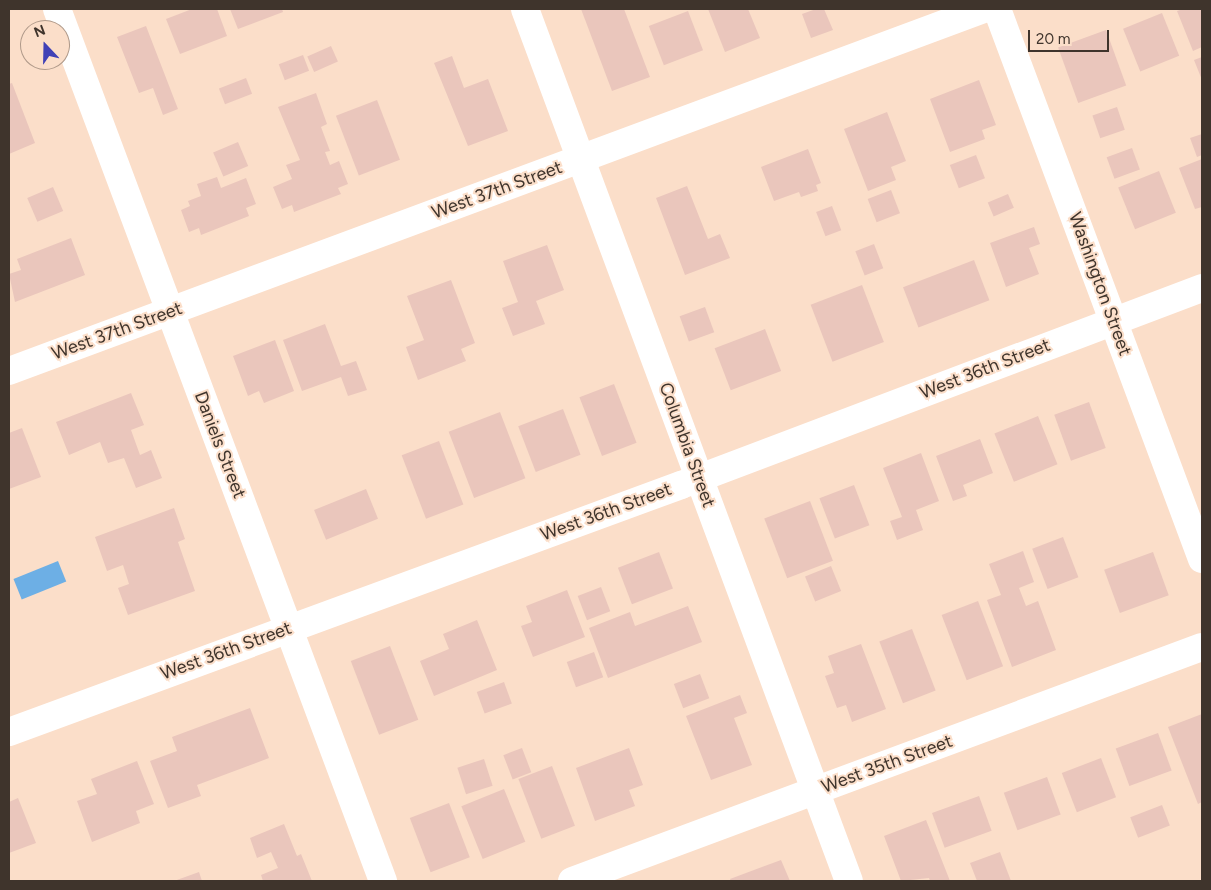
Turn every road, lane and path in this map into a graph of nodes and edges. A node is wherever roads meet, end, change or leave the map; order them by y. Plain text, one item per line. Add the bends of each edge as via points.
1 (56, 9) edge
2 (525, 9) edge
3 (984, 9) edge
4 (997, 9) edge
5 (580, 159) junction
6 (1202, 288) edge
7 (170, 312) junction
8 (1113, 320) junction
9 (9, 371) edge
10 (699, 478) junction
11 (1202, 560) edge
12 (288, 628) junction
13 (1202, 647) edge
14 (9, 732) edge
15 (815, 791) junction
16 (383, 881) edge
17 (572, 881) edge
18 (849, 881) edge

1 - 7 street, Daniels Street
2 - 5 street, Columbia Street
3 - 5 street, West 37th Street
4 - 8 street, Washington Street
5 - 7 street, West 37th Street
5 - 10 street, Columbia Street
6 - 8 street, West 36th Street
7 - 9 street, West 37th Street
7 - 12 street, Daniels Street
8 - 10 street, West 36th Street
8 - 11 street, Washington Street
10 - 12 street, West 36th Street
10 - 15 street, Columbia Street
12 - 14 street, West 36th Street
12 - 16 street, Daniels Street
13 - 15 street, West 35th Street
15 - 17 street, West 35th Street
15 - 18 street, Columbia Street

